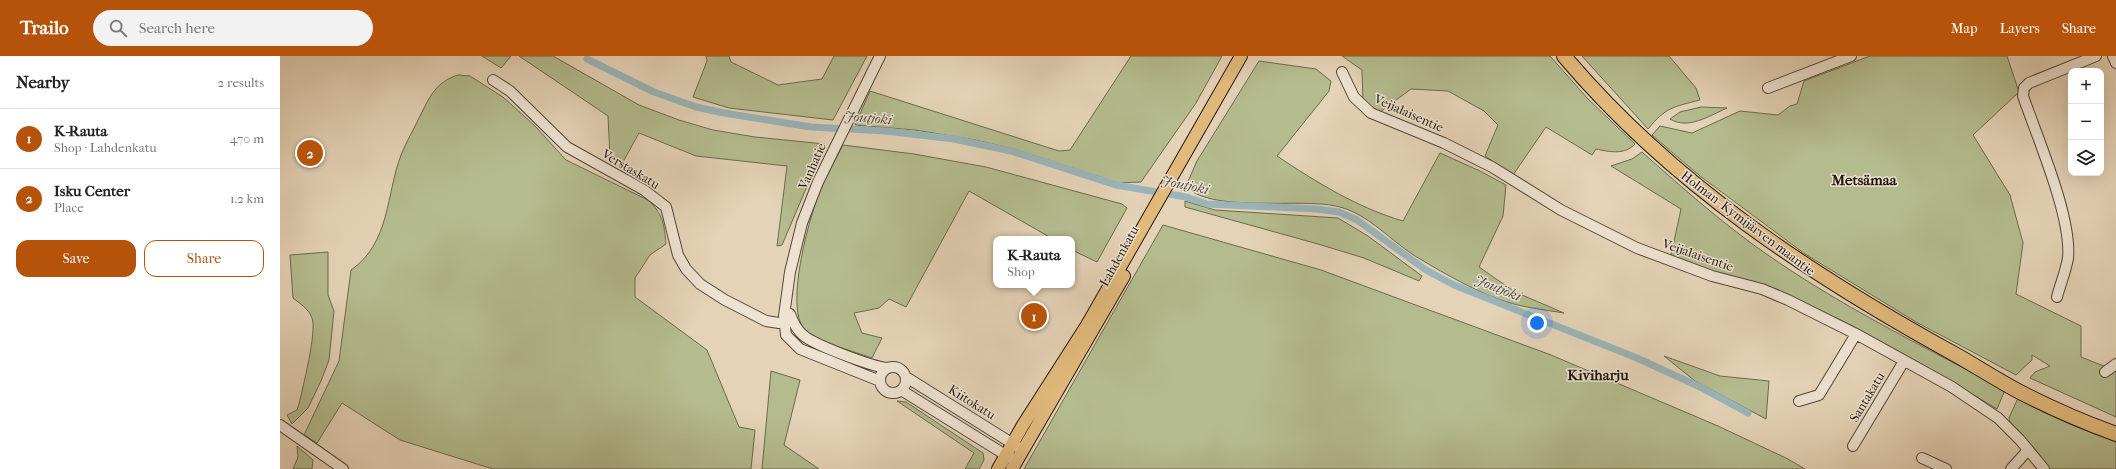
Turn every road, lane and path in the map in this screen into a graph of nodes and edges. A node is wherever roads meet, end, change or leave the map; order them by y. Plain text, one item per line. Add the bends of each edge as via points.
1 (880, 56) edge
2 (1241, 56) edge
3 (1250, 56) edge
4 (1564, 56) edge
5 (1567, 56) edge
6 (1851, 56) edge
7 (2096, 56) edge
8 (2113, 56) edge
9 (2116, 63) edge
10 (1342, 72) dead end
11 (1578, 72) junction
12 (493, 80) dead end
13 (1768, 88) dead end
14 (1173, 181) junction
15 (1153, 217) junction
16 (2057, 297) dead end
17 (788, 321) junction
18 (1856, 334) junction
19 (1958, 356) junction
20 (1904, 361) junction
21 (2116, 364) edge
22 (888, 368) junction
23 (2105, 372) dead end
24 (906, 377) junction
25 (880, 381) junction
26 (901, 390) junction
27 (1799, 401) dead end
28 (2116, 424) edge
29 (280, 425) edge
30 (2116, 434) edge
31 (1013, 443) junction
32 (1853, 446) dead end
33 (1024, 450) junction
34 (2028, 450) junction
35 (1006, 455) junction
36 (1922, 458) dead end
37 (1014, 465) edge
38 (342, 469) edge
39 (998, 469) edge
40 (1946, 469) edge
41 (2011, 469) edge
42 (2044, 469) edge

1 - 17 street, Vanhatie via 818,182 802,223 787,294
2 - 14 main road, Lahdenkatu
3 - 14 main road, Lahdenkatu
4 - 11 highway, Holman–Kymijärven maantie
5 - 11 highway
6 - 13 street
7 - 16 street via 2029,83 2024,88 2022,96 2062,210 2068,259
8 - 9 street
10 - 18 street, Veijalaisentie via 1354,98 1371,113 1444,143 1485,164 1561,210 1637,248 1712,276 1762,289
11 - 19 highway, Holman–Kymijärven maantie via 1637,134 1715,201 1834,285
12 - 17 street, Verstaskatu via 510,91 567,146 644,190 666,207 678,255 686,269 700,284 757,318 774,323
14 - 15 main road, Lahdenkatu
15 - 31 main road, Lahdenkatu
15 - 33 main road, Lahdenkatu via 1100,321
17 - 22 street via 809,340 875,366
17 - 25 street via 786,334 800,349
18 - 20 street, Veijalaisentie
18 - 27 street via 1819,395
19 - 28 highway, Holman–Kymijärven maantie
19 - 30 highway, Holman–Kymijärven maantie via 2019,392
20 - 32 street, Santakatu
20 - 34 street, Veijalaisentie via 1976,402 1998,418
21 - 23 street
22 - 24 street via 900,368
22 - 25 street via 882,373
24 - 26 street via 906,384
24 - 31 street, Kiitokatu
25 - 26 street via 883,388 889,392
26 - 35 street, Kiitokatu
29 - 38 street
31 - 33 street, Kiitokatu
31 - 35 main road, Lahdenkatu
33 - 37 main road, Lahdenkatu
34 - 41 street
34 - 42 street, Veijalaisentie
35 - 37 street, Kiitokatu
35 - 39 main road, Lahdenkatu
36 - 40 street

